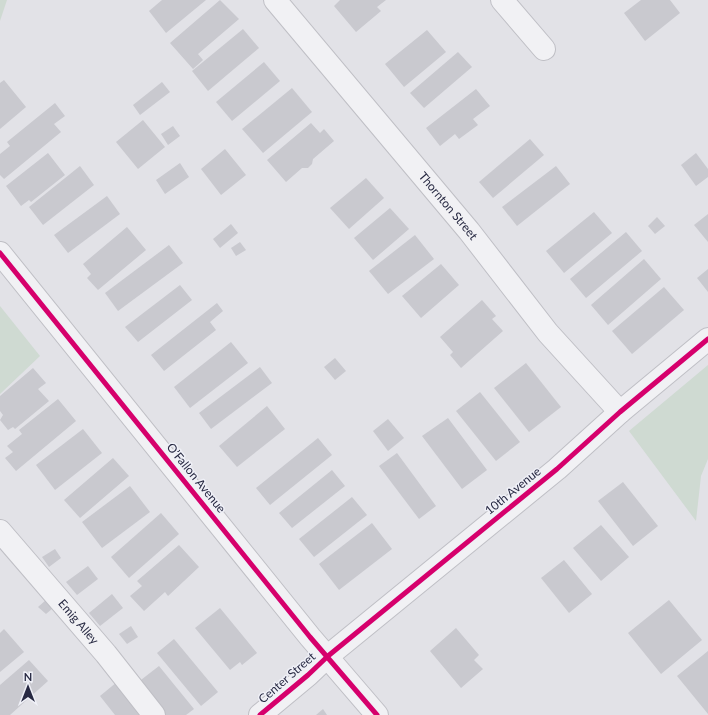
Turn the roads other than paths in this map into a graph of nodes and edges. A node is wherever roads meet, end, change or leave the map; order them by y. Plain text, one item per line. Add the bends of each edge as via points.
1 (275, 0) edge
2 (502, 0) edge
3 (544, 49) dead end
4 (0, 253) edge
5 (708, 339) edge
6 (620, 412) junction
7 (0, 532) edge
8 (328, 656) junction
9 (154, 715) edge
10 (260, 715) edge
11 (377, 715) edge

1 - 6 street, Thornton Street via 469,231 548,333
2 - 3 street
4 - 8 street, O’Fallon Avenue
5 - 6 street, 10th Avenue
6 - 8 street, 10th Avenue via 557,469
7 - 9 street, Emig Alley via 106,654
8 - 10 street, Center Street
8 - 11 street, O’Fallon Avenue

